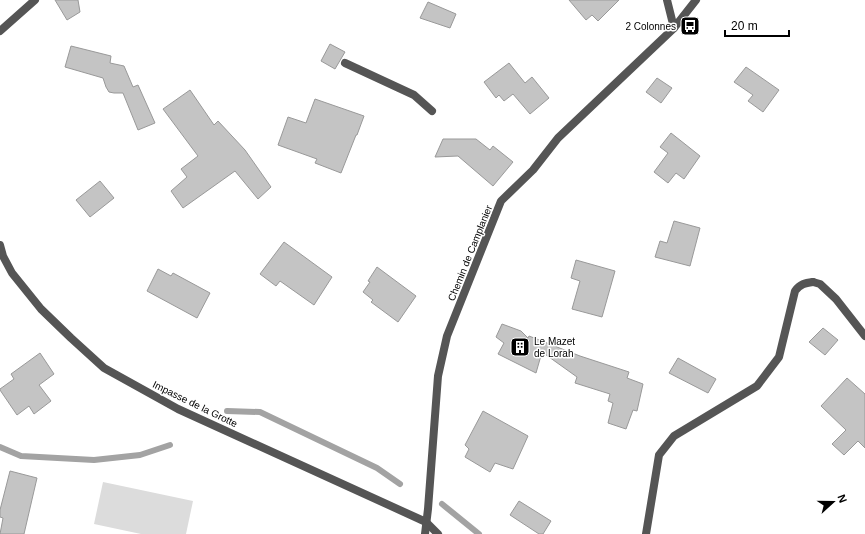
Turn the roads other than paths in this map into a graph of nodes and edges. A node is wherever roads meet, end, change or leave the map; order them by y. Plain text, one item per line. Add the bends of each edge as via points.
1 (35, 0) edge
2 (667, 0) edge
3 (696, 0) edge
4 (674, 28) junction
5 (0, 30) edge
6 (345, 63) dead end
7 (432, 111) dead end
8 (0, 245) edge
9 (865, 336) edge
10 (426, 522) junction
11 (425, 534) edge
12 (438, 534) edge
13 (646, 534) edge

1 - 5 street
2 - 4 street
3 - 4 street, Chemin de Camplanier
4 - 10 street, Chemin de Camplanier via 558,138 533,170 502,201 447,336 438,376
6 - 7 street via 414,96
8 - 10 street, Impasse de la Grotte via 12,273 41,309 104,368 178,409
9 - 13 street via 836,299 820,284 813,282 800,285 795,291 779,357 757,386 674,436 659,455
10 - 11 street, Chemin de Camplanier
10 - 12 street

